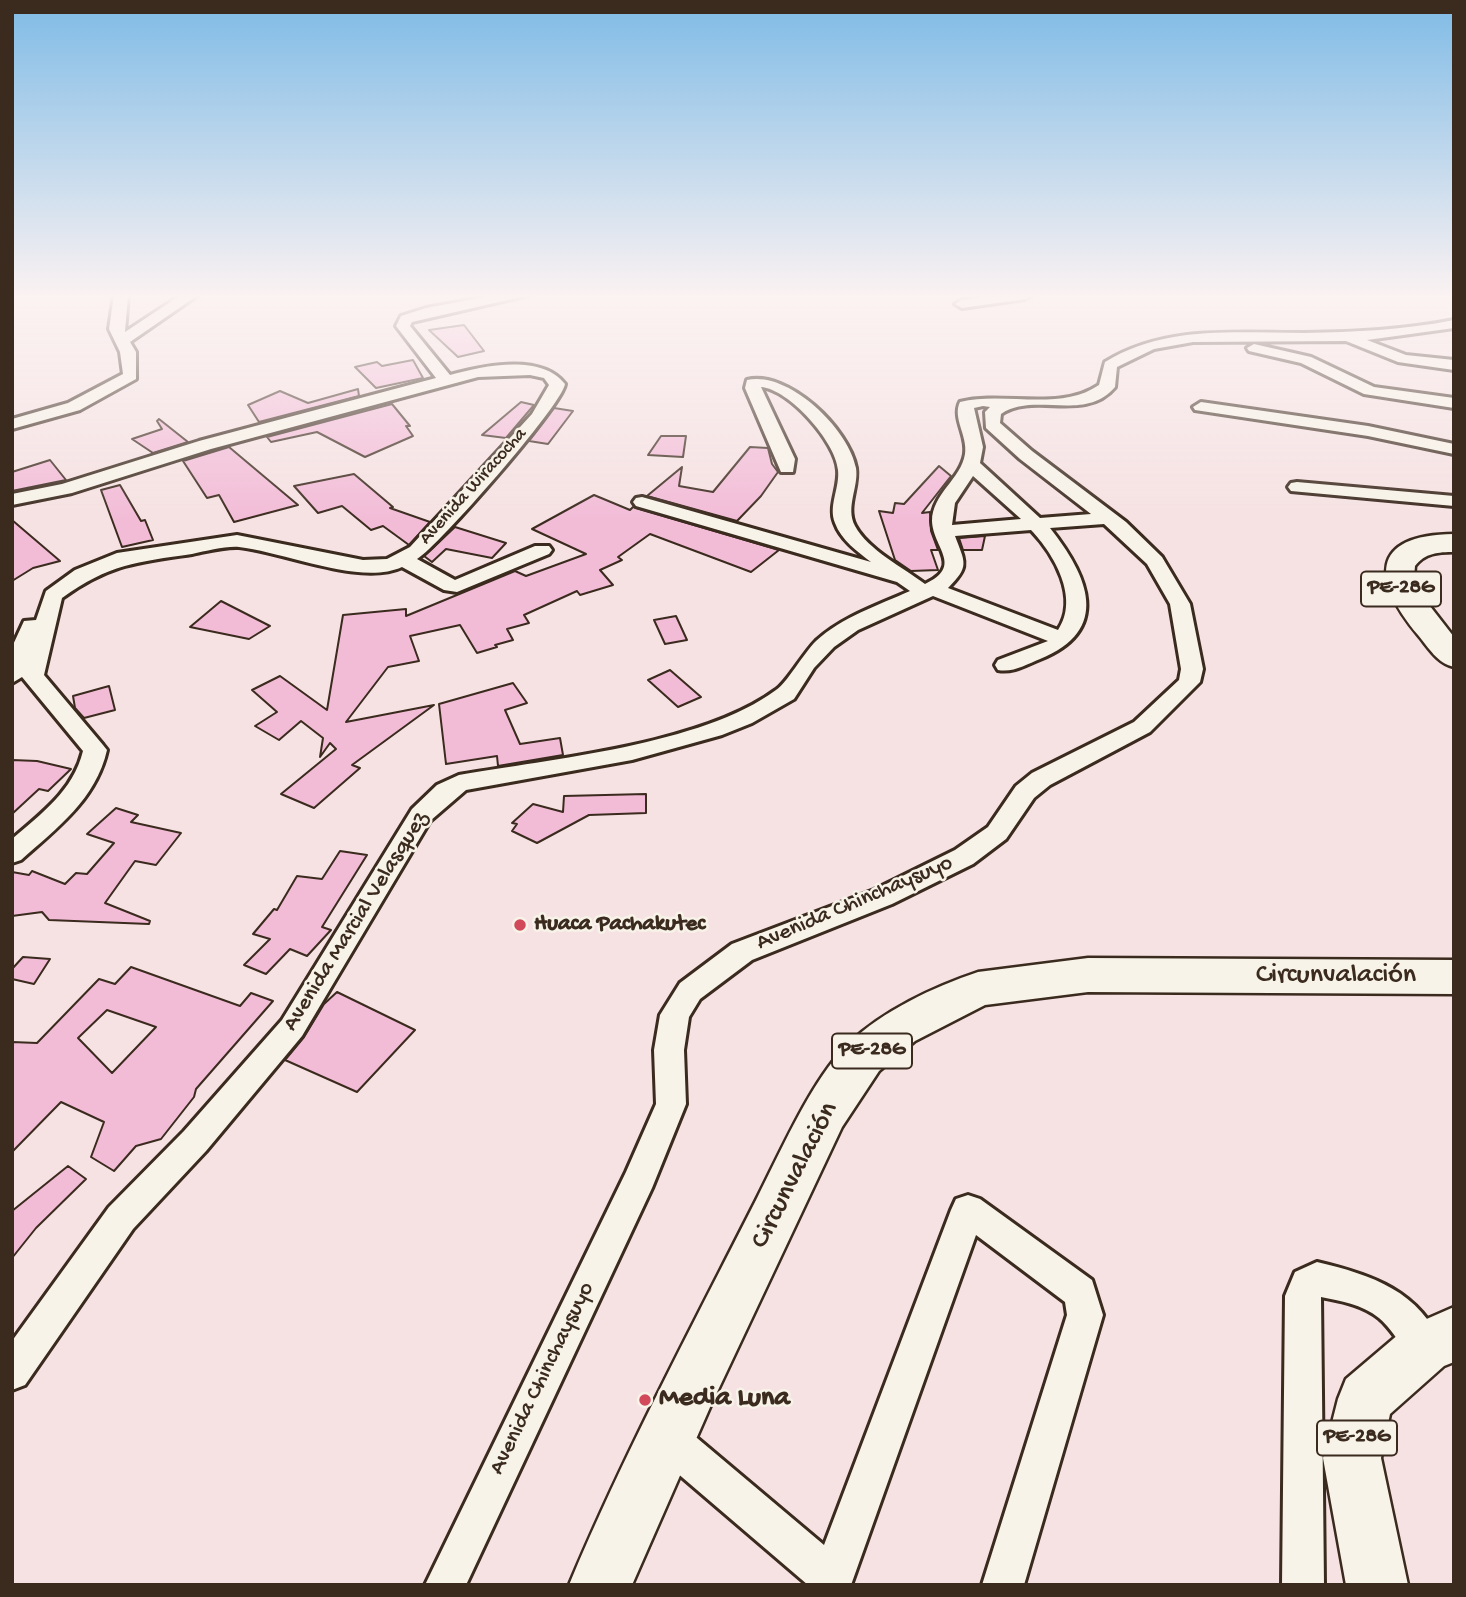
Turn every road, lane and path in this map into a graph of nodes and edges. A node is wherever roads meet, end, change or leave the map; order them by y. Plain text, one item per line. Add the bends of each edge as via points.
1 (130, 370) edge
2 (437, 370) edge
3 (1109, 370) edge
4 (1326, 370) edge
5 (445, 380) junction
6 (1454, 403) edge
7 (1002, 404) junction
8 (1201, 407) dead end
9 (12, 424) edge
10 (1454, 449) edge
11 (971, 465) junction
12 (787, 468) dead end
13 (1297, 486) dead end
14 (12, 500) edge
15 (1454, 501) edge
16 (642, 502) dead end
17 (1108, 518) junction
18 (1038, 523) junction
19 (943, 531) junction
20 (1454, 543) edge
21 (542, 550) dead end
22 (403, 559) junction
23 (922, 587) junction
24 (53, 595) junction
25 (1062, 639) junction
26 (1454, 657) edge
27 (1006, 665) dead end
28 (12, 676) edge
29 (12, 854) edge
30 (1454, 977) edge
31 (1439, 1340) edge
32 (12, 1372) edge
33 (683, 1452) dead end
34 (832, 1582) edge
35 (445, 1585) edge
36 (600, 1585) edge
37 (1003, 1585) edge
38 (1303, 1585) edge
39 (1377, 1585) edge

1 - 9 street via 131,376 101,397
2 - 5 street
3 - 7 street via 1107,387 1094,398
4 - 6 street via 1370,391
5 - 14 street, Avenida Wiracocha via 205,445 66,489
5 - 22 street, Avenida Wiracocha via 477,372 530,370 549,375 557,384 538,417 417,551
7 - 11 street via 983,401 966,405 974,449
7 - 17 street, Avenida Chinchaysuyo via 993,412 992,424
8 - 10 street via 1368,431
11 - 18 street
11 - 19 street via 942,509
12 - 23 street via 753,388 753,383 761,380 774,382 798,397 846,461 849,481 841,500 848,532
13 - 15 street
16 - 23 street
17 - 18 street
17 - 35 street, Avenida Chinchaysuyo via 1155,561 1180,604 1192,669 1189,682 1142,727 1041,779 1025,792 997,833 964,857 883,897 742,952 690,991 675,1015 669,1050 671,1104
18 - 19 street
18 - 25 street via 1073,580 1076,613
19 - 23 street, Avenida Marcial Velasquez via 956,561 953,572
20 - 26 highway, PE-28G via 1414,550 1397,569 1402,593
21 - 22 street via 457,586
22 - 24 street, Avenida Wiracocha via 390,565 363,566 237,541 117,559 82,574
23 - 25 street
23 - 32 street, Avenida Marcial Velasquez via 851,626 806,664 786,694 724,726 632,752 478,778 446,791 421,815 292,1028 121,1218
24 - 28 street, Avenida Wiracocha via 35,615
24 - 29 street via 33,677 95,750 93,768 82,787
25 - 27 street
30 - 36 highway, Circunvalación / PE-28G via 1088,975 978,989 900,1028 863,1058 825,1113 691,1385
31 - 38 street via 1376,1294 1317,1279 1307,1284 1303,1296
31 - 39 highway, PE-28G via 1366,1399 1352,1458
33 - 34 street
34 - 37 street via 968,1210 1080,1292 1085,1304

